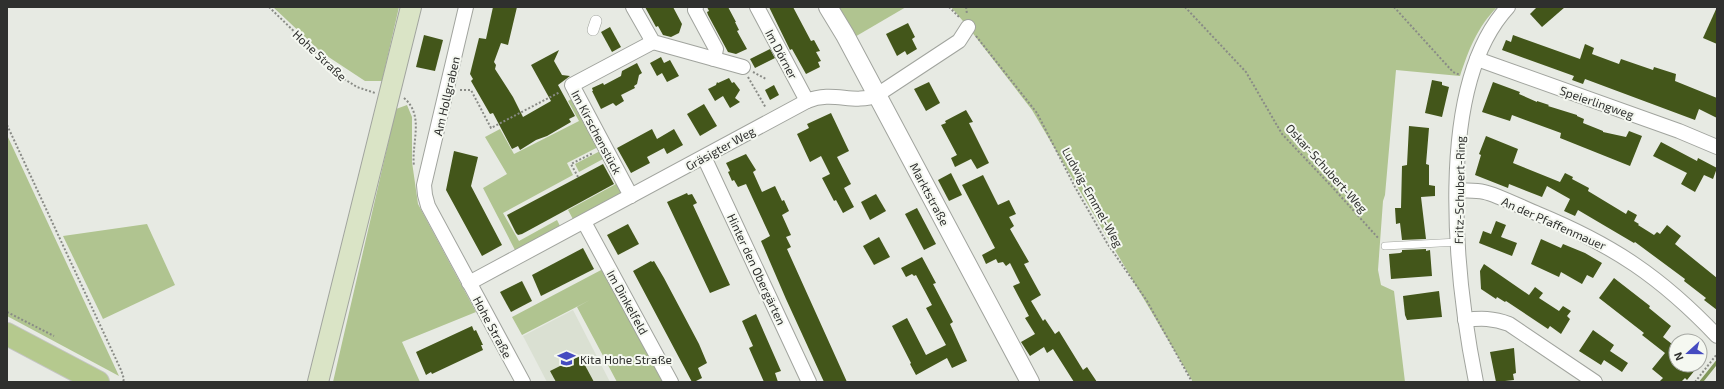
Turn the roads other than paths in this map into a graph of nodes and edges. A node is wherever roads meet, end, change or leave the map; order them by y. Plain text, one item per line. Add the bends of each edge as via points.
1 (410, 7) edge
2 (466, 7) edge
3 (633, 7) edge
4 (696, 7) edge
5 (757, 7) edge
6 (828, 7) edge
7 (1508, 7) edge
8 (968, 27) road end
9 (653, 42) junction
10 (714, 59) junction
11 (1476, 59) junction
12 (743, 67) road end
13 (877, 94) junction
14 (807, 101) junction
15 (1717, 147) edge
16 (704, 157) junction
17 (424, 185) joint
18 (1457, 190) junction
19 (630, 196) junction
20 (584, 222) junction
21 (1458, 242) junction
22 (1385, 246) road end
23 (469, 283) junction
24 (1465, 320) junction
25 (7, 334) edge
26 (1717, 336) edge
27 (98, 382) edge
28 (318, 382) edge
29 (523, 382) edge
30 (671, 382) edge
31 (809, 382) edge
32 (1030, 382) edge
33 (1476, 382) edge
34 (1595, 382) edge

1 - 28 main road
2 - 17 street, Am Hollgraben
3 - 9 street
4 - 10 street via 695,10 716,49
5 - 14 street, Im Dörner
6 - 13 street, Marktstraße
7 - 11 street, Fritz-Schubert-Ring via 1488,34
8 - 13 street, Gräsigter Weg via 959,41
9 - 10 street
9 - 19 street, Im Kirschenstück via 572,85
10 - 12 street
11 - 15 street, Speierlingweg
11 - 18 street, Fritz-Schubert-Ring via 1460,124
13 - 14 street, Gräsigter Weg via 859,99 823,96
13 - 32 street, Marktstraße
14 - 16 street, Gräsigter Weg
16 - 19 street, Gräsigter Weg
16 - 31 street, Hinter den Obergärten
17 - 23 street, Hohe Straße via 428,206
18 - 21 street, Fritz-Schubert-Ring
18 - 26 street, An der Pfaffenmauer via 1484,192 1571,228 1616,251 1674,294
19 - 20 street, Gräsigter Weg
20 - 23 street, Gräsigter Weg
20 - 30 street, Im Dinkelfeld
21 - 22 lane
21 - 24 street, Fritz-Schubert-Ring
23 - 29 street, Hohe Straße
24 - 33 street, Fritz-Schubert-Ring
24 - 34 street via 1497,319 1509,324
25 - 27 main road

